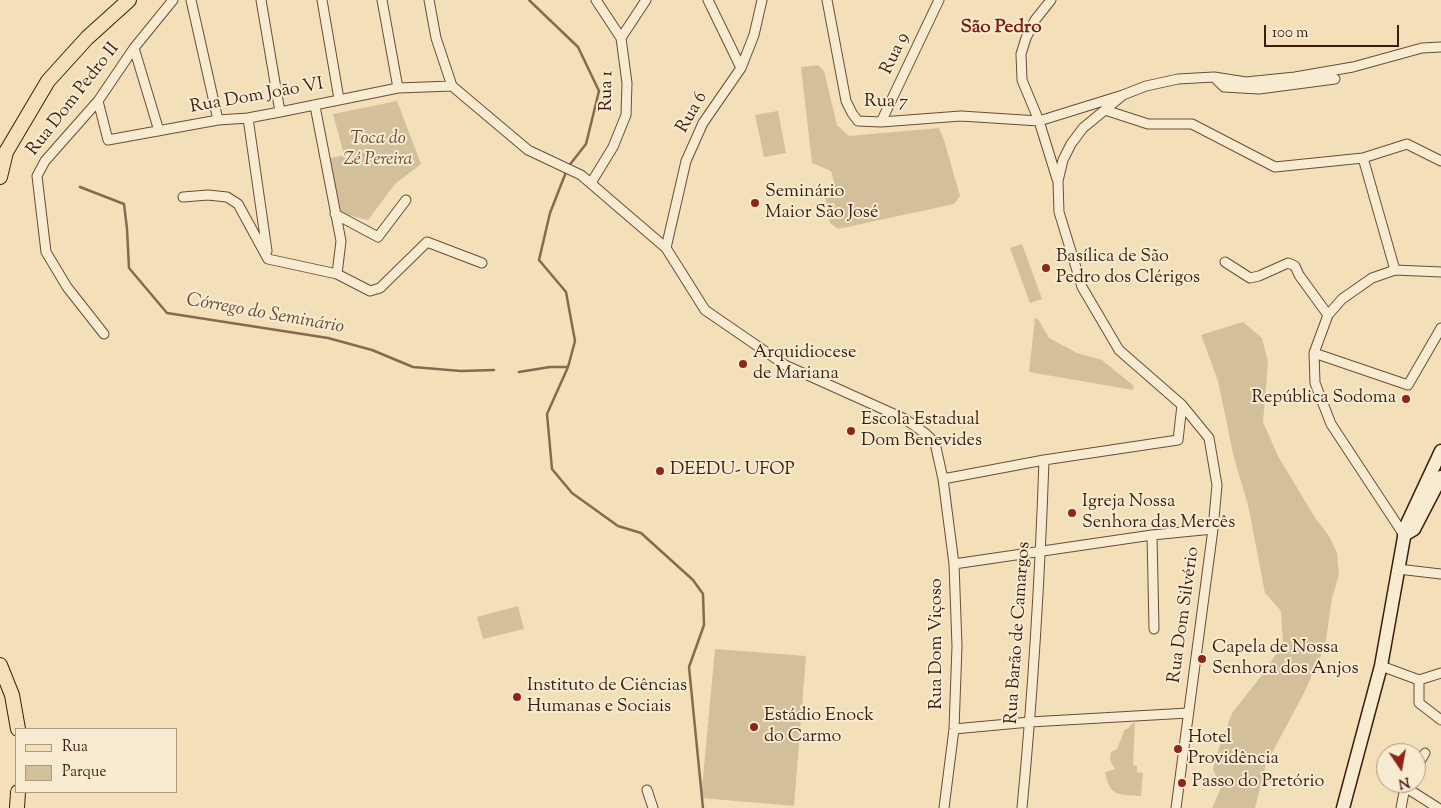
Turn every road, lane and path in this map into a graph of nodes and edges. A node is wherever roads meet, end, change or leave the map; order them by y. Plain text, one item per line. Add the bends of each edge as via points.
1 (129, 0) edge
2 (173, 0) edge
3 (191, 0) edge
4 (261, 0) edge
5 (322, 0) edge
6 (382, 0) edge
7 (428, 0) edge
8 (646, 0) edge
9 (708, 0) edge
10 (762, 0) edge
11 (827, 0) edge
12 (939, 0) edge
13 (1051, 0) edge
14 (600, 2) edge
15 (621, 38) junction
16 (1441, 47) edge
17 (134, 48) junction
18 (741, 68) junction
19 (1214, 77) junction
20 (1335, 79) dead end
21 (452, 86) junction
22 (398, 88) junction
23 (1123, 95) junction
24 (339, 99) junction
25 (98, 101) junction
26 (315, 106) junction
27 (1105, 110) junction
28 (280, 112) junction
29 (248, 118) junction
30 (218, 120) junction
31 (1039, 121) junction
32 (881, 122) junction
33 (159, 131) junction
34 (1363, 158) junction
35 (1441, 161) edge
36 (0, 177) edge
37 (1058, 181) junction
38 (591, 183) junction
39 (183, 197) dead end
40 (406, 200) dead end
41 (335, 214) junction
42 (666, 248) junction
43 (268, 259) junction
44 (1224, 262) dead end
45 (482, 263) dead end
46 (1395, 270) junction
47 (1441, 272) edge
48 (337, 274) junction
49 (1328, 315) junction
50 (1441, 328) edge
51 (104, 334) dead end
52 (1314, 353) junction
53 (1182, 405) junction
54 (1441, 451) edge
55 (1044, 460) junction
56 (1441, 477) edge
57 (943, 479) junction
58 (1213, 529) junction
59 (1152, 535) junction
60 (1404, 535) junction
61 (1041, 551) junction
62 (954, 564) junction
63 (1398, 569) junction
64 (1441, 574) edge
65 (1154, 629) dead end
66 (0, 665) edge
67 (1381, 666) junction
68 (1441, 673) edge
69 (1419, 680) junction
70 (1188, 713) junction
71 (1441, 720) edge
72 (1030, 722) junction
73 (18, 728) edge
74 (954, 729) junction
75 (647, 790) dead end
76 (18, 793) edge
77 (1404, 793) edge
78 (1417, 793) edge
79 (17, 808) edge
80 (653, 808) edge
81 (944, 808) edge
82 (1022, 808) edge
83 (1176, 808) edge
84 (1343, 808) edge
85 (1401, 808) edge
86 (1438, 808) edge

1 - 36 main road via 87,38 48,81 6,152
2 - 17 street, Rua Dom Pedro II
3 - 30 street
4 - 28 street
5 - 24 street
6 - 22 street
7 - 21 street via 436,38
8 - 15 street
9 - 18 street
10 - 18 street, Rua 6 via 754,35
11 - 32 street, Rua 7 via 846,101 858,121
12 - 32 street, Rua 9
13 - 31 street via 1026,38 1021,54 1022,80
14 - 15 street, Rua 1
15 - 38 street, Rua 1 via 627,83 626,115
16 - 19 street via 1422,48 1353,67 1295,77 1246,82
17 - 25 street, Rua Dom Pedro II
17 - 33 street
18 - 42 street, Rua 6 via 703,123 686,161
19 - 20 street via 1224,87 1259,90
19 - 23 street via 1178,79
21 - 22 street, Rua Dom João VI
21 - 38 street, Rua Dom Viçoso via 528,150
22 - 24 street, Rua Dom João VI
23 - 27 street
23 - 31 street
24 - 26 street, Rua Dom João VI
25 - 33 street, Rua Dom João VI via 108,140
25 - 51 street, Rua Dom Pedro II via 44,161 37,176 46,252 67,287
26 - 28 street, Rua Dom João VI
26 - 41 street
27 - 34 street via 1148,124 1192,124 1275,167
27 - 37 street via 1083,128 1071,144
28 - 29 street, Rua Dom João VI
29 - 30 street, Rua Dom João VI
29 - 43 street
30 - 33 street, Rua Dom João VI
31 - 32 street, Rua 7 via 961,116
31 - 37 street
34 - 35 street via 1407,144
34 - 46 street
37 - 53 street, Rua Dom Silvério via 1059,212 1082,287 1119,350
38 - 42 street, Rua Dom Viçoso
39 - 43 street via 222,196 238,204
40 - 41 street via 378,237
41 - 48 street via 341,242
42 - 57 street, Rua Dom Viçoso via 705,310 785,365 905,419 926,434 935,443
43 - 48 street
44 - 49 street via 1250,278 1288,263 1295,266
45 - 48 street via 427,242 380,288 370,291
46 - 47 street
46 - 49 street via 1372,278 1342,299
49 - 52 street
50 - 52 street via 1408,385
52 - 60 street via 1316,383 1330,424
53 - 55 street via 1178,440
53 - 58 street, Rua Dom Silvério via 1209,438 1217,485
54 - 60 street
55 - 57 street
55 - 61 street, Rua Barão de Camargos
56 - 60 street via 1414,529
57 - 62 street, Rua Dom Viçoso
58 - 59 street
58 - 70 street, Rua Dom Silvério
59 - 61 street
59 - 65 street
60 - 63 street
61 - 62 street
61 - 72 street, Rua Barão de Camargos
62 - 74 street, Rua Dom Viçoso via 957,646
63 - 64 street
63 - 67 street
66 - 73 main road via 12,695
67 - 69 street
67 - 84 street
68 - 69 street
69 - 71 street via 1419,703
70 - 72 street
70 - 83 street, Rua Dom Silvério
72 - 74 street
72 - 82 street, Rua Barão de Camargos
74 - 81 street, Rua Dom Viçoso
75 - 80 street
76 - 79 main road
77 - 85 street
78 - 86 street

